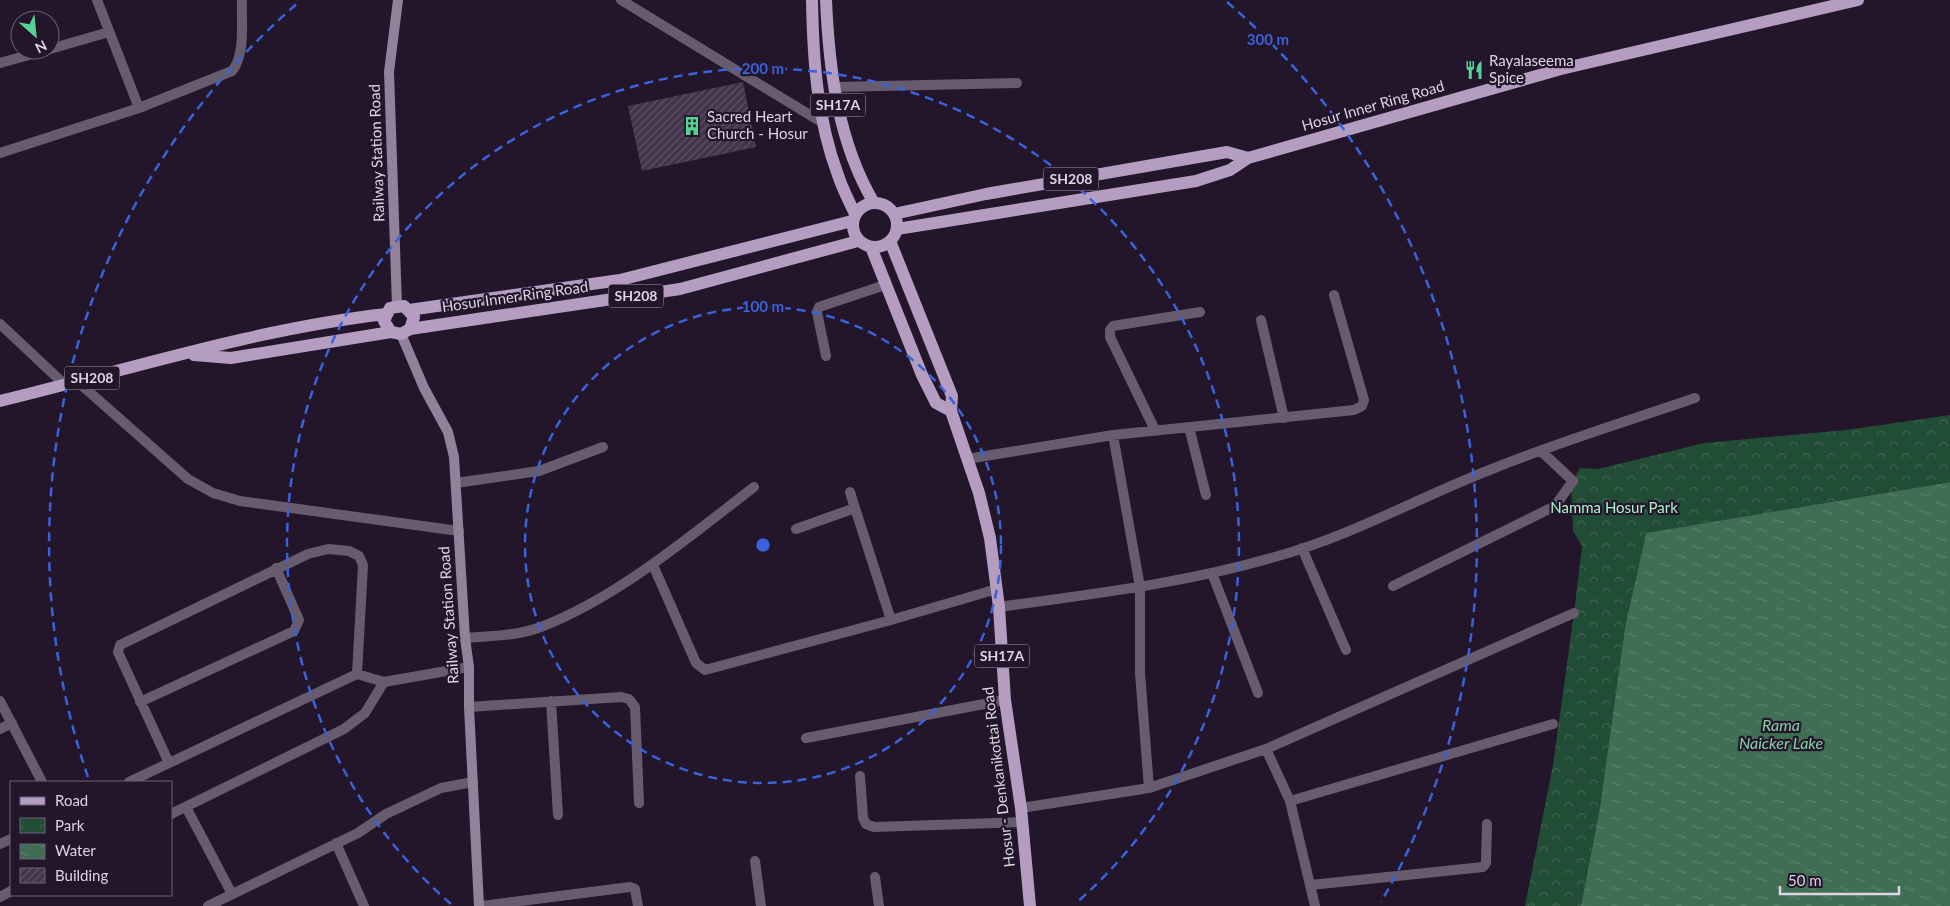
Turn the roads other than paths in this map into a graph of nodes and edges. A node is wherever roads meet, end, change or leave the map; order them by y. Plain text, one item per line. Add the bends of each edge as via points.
1 (97, 0) edge
2 (242, 0) edge
3 (398, 0) edge
4 (621, 0) edge
5 (812, 0) edge
6 (826, 0) edge
7 (1858, 0) edge
8 (109, 32) junction
9 (60, 46) edge
10 (1017, 83) dead end
11 (835, 88) junction
12 (139, 108) junction
13 (823, 123) junction
14 (0, 154) edge
15 (1248, 158) junction
16 (874, 203) junction
17 (894, 214) junction
18 (854, 217) junction
19 (897, 229) junction
20 (858, 241) junction
21 (890, 241) junction
22 (871, 247) junction
23 (885, 285) junction
24 (1334, 295) dead end
25 (397, 306) junction
26 (410, 310) junction
27 (1200, 312) dead end
28 (386, 314) junction
29 (1261, 320) dead end
30 (0, 324) edge
31 (401, 332) junction
32 (184, 354) junction
33 (826, 356) dead end
34 (78, 382) junction
35 (64, 384) junction
36 (1696, 398) dead end
37 (0, 401) edge
38 (950, 411) junction
39 (1284, 418) junction
40 (1190, 427) junction
41 (1155, 430) junction
42 (1113, 435) junction
43 (603, 447) dead end
44 (1541, 450) junction
45 (967, 459) junction
46 (456, 483) junction
47 (754, 487) dead end
48 (850, 492) dead end
49 (1206, 496) dead end
50 (855, 508) junction
51 (796, 529) dead end
52 (459, 531) junction
53 (1302, 548) junction
54 (653, 565) junction
55 (276, 568) junction
56 (1212, 573) junction
57 (1393, 586) dead end
58 (1140, 587) junction
59 (997, 589) junction
60 (999, 607) junction
61 (1574, 613) dead end
62 (891, 620) junction
63 (465, 638) junction
64 (1346, 650) dead end
65 (469, 667) junction
66 (357, 674) junction
67 (384, 682) junction
68 (1258, 693) dead end
69 (1005, 700) junction
70 (0, 701) edge
71 (551, 701) junction
72 (140, 702) junction
73 (469, 707) junction
74 (12, 723) junction
75 (1554, 724) dead end
76 (0, 729) edge
77 (806, 738) dead end
78 (1266, 749) junction
79 (169, 763) junction
80 (860, 776) dead end
81 (41, 781) edge
82 (131, 781) edge
83 (474, 782) junction
84 (1149, 788) junction
85 (1290, 801) junction
86 (639, 803) dead end
87 (186, 807) junction
88 (1021, 808) junction
89 (172, 814) edge
90 (558, 815) dead end
91 (1022, 822) junction
92 (1487, 824) dead end
93 (336, 843) junction
94 (754, 861) dead end
95 (875, 877) dead end
96 (1311, 885) junction
97 (232, 894) junction
98 (208, 906) edge
99 (364, 906) edge
100 (481, 906) edge
101 (638, 906) edge
102 (761, 906) edge
103 (879, 906) edge
104 (1030, 906) edge
105 (1315, 906) edge

1 - 8 street
2 - 12 street via 240,56 232,71
3 - 25 main road, Railway Station Road via 389,72
4 - 13 street
5 - 13 main road, SH17A via 814,60
6 - 11 main road, SH17A
7 - 15 main road, Hosur Inner Ring Road / SH208 via 1561,69
8 - 9 street
8 - 12 street
10 - 11 street
11 - 16 main road, SH17A via 846,141
12 - 14 street
13 - 18 main road, SH17A via 837,175
15 - 17 main road, Hosur Inner Ring Road / SH208 via 1227,152 986,194
15 - 19 main road, Hosur Inner Ring Road / SH208 via 1230,170 1196,180
16 - 17 main road via 889,208
16 - 18 main road via 860,208
17 - 19 main road
18 - 20 main road, SH17A via 854,235
18 - 26 main road, Hosur Inner Ring Road / SH208 via 620,280
19 - 21 main road
20 - 22 main road
20 - 31 main road, Hosur Inner Ring Road / SH208 via 680,289
21 - 22 main road
21 - 38 main road, Hosur - Denkanikottai Road / SH17A via 952,396
22 - 23 main road, Hosur - Denkanikottai Road / SH17A
23 - 33 street via 819,307 816,312
23 - 38 main road, Hosur - Denkanikottai Road / SH17A via 936,404
24 - 39 street via 1364,400 1362,406 1354,410
25 - 26 main road, Hosur Inner Ring Road / SH208
25 - 28 main road
26 - 31 main road via 414,317
27 - 41 street via 1113,326 1110,330 1110,337
28 - 31 main road via 384,320
28 - 32 main road, Hosur Inner Ring Road / SH208 via 328,320 245,337
29 - 39 street
30 - 35 street
31 - 32 main road, Hosur Inner Ring Road / SH208 via 232,358
31 - 46 main road, Railway Station Road via 424,388 448,432
32 - 34 main road, Hosur Inner Ring Road / SH208
34 - 35 main road, Hosur Inner Ring Road / SH208
34 - 52 street via 188,479 213,493 240,501
35 - 37 main road, Hosur Inner Ring Road / SH208
36 - 44 street
38 - 45 main road, Hosur - Denkanikottai Road / SH17A
39 - 40 street
40 - 41 street
40 - 49 street
41 - 42 street
42 - 45 street
42 - 58 street
43 - 46 street via 539,471
44 - 53 street via 1363,526
44 - 57 street via 1573,481 1556,506
45 - 59 main road, Hosur - Denkanikottai Road / SH17A via 985,513
46 - 52 main road, Railway Station Road
47 - 54 street
48 - 50 street
50 - 51 street
50 - 62 street
52 - 63 main road, Railway Station Road
53 - 56 street
53 - 64 street
54 - 62 street via 696,663 705,670
54 - 63 street via 593,601 540,627 520,633
55 - 66 street via 328,549 349,551 359,556 363,565
55 - 72 street via 120,645 118,652
55 - 72 street via 299,620 294,631
56 - 58 street
56 - 68 street
58 - 60 street
58 - 84 street via 1140,672
59 - 60 main road, Hosur - Denkanikottai Road / SH17A
59 - 62 street
60 - 69 main road, Hosur - Denkanikottai Road / SH17A
61 - 78 street
63 - 65 main road, Railway Station Road
65 - 67 street
65 - 73 main road, Railway Station Road
66 - 67 street
66 - 79 street
67 - 87 street via 365,713 344,729
69 - 77 street
69 - 88 main road, Hosur - Denkanikottai Road / SH17A
70 - 74 street
71 - 73 street
71 - 86 street via 629,699 635,707
71 - 90 street
72 - 79 street
73 - 83 main road, Railway Station Road
74 - 76 street
74 - 81 street
75 - 85 street
78 - 84 street
78 - 85 street
79 - 82 street
80 - 91 street via 863,818 866,824 874,827
83 - 93 street via 442,788 386,814
83 - 100 main road, Railway Station Road
84 - 88 street
85 - 96 street
87 - 89 street
87 - 97 street
88 - 91 main road, Hosur - Denkanikottai Road / SH17A
91 - 104 main road, Hosur - Denkanikottai Road / SH17A
92 - 96 street via 1486,863 1482,867
93 - 97 street
93 - 99 street
94 - 102 street
95 - 103 street
96 - 105 street
97 - 98 street
100 - 101 street via 630,888 638,895

